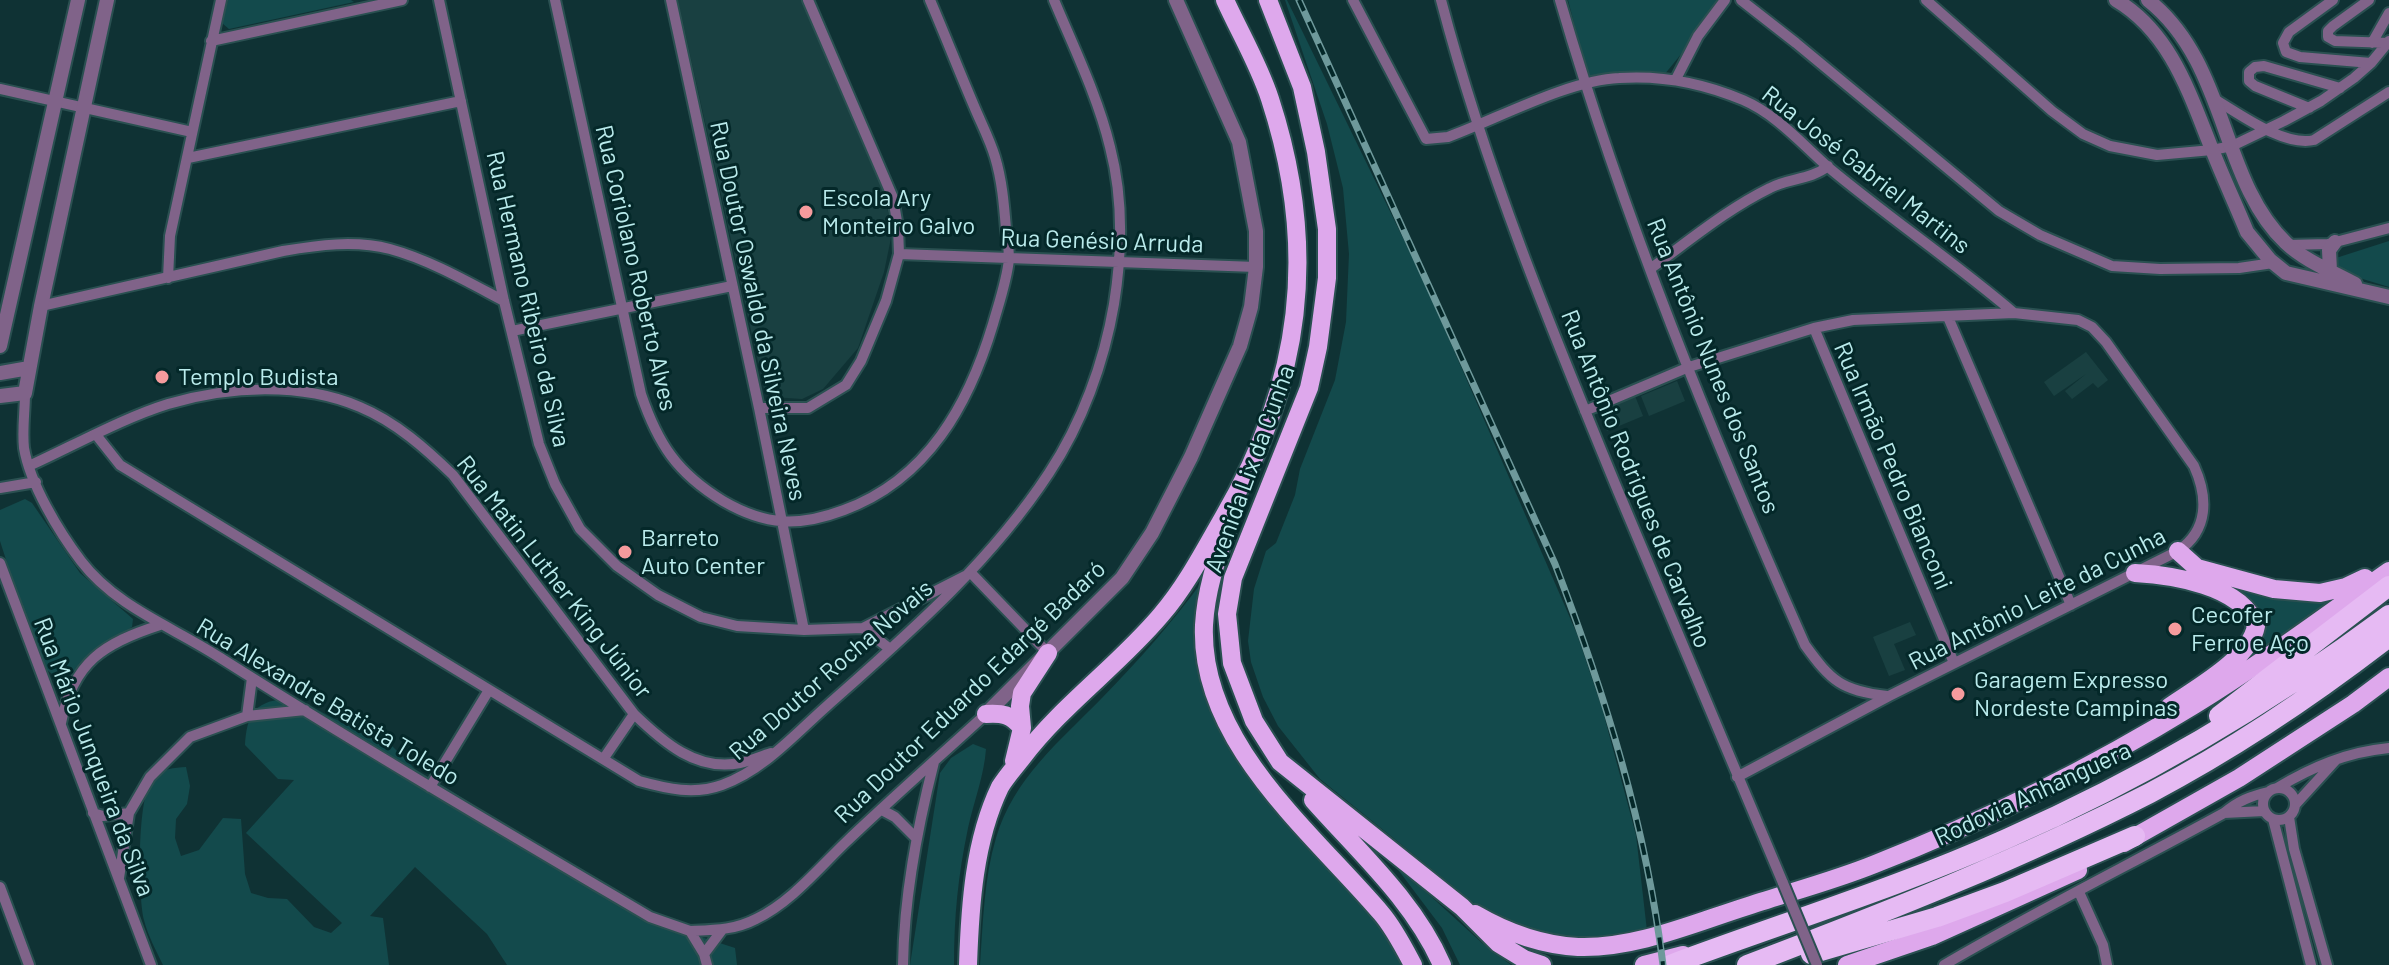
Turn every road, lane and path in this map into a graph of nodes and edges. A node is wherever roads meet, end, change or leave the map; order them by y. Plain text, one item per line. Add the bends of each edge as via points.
1 (78, 0) edge
2 (107, 0) edge
3 (221, 0) edge
4 (402, 0) edge
5 (439, 0) edge
6 (555, 0) edge
7 (671, 0) edge
8 (808, 0) edge
9 (930, 0) edge
10 (1054, 0) edge
11 (1176, 0) edge
12 (1225, 0) edge
13 (1268, 0) edge
14 (1353, 0) edge
15 (1441, 0) edge
16 (1560, 0) edge
17 (1725, 0) edge
18 (1741, 0) edge
19 (1926, 0) edge
20 (2116, 0) edge
21 (2148, 0) edge
22 (2333, 0) edge
23 (2369, 0) edge
24 (377, 2) edge
25 (2389, 13) edge
26 (211, 41) junction
27 (2388, 42) edge
28 (2372, 43) junction
29 (2371, 63) junction
30 (1676, 79) junction
31 (1584, 83) junction
32 (2340, 88) junction
33 (0, 89) edge
34 (2389, 92) edge
35 (56, 100) junction
36 (2216, 100) junction
37 (461, 101) junction
38 (85, 106) junction
39 (2309, 108) junction
40 (1479, 126) junction
41 (2266, 128) junction
42 (192, 132) junction
43 (2232, 146) junction
44 (2212, 150) junction
45 (188, 158) junction
46 (1828, 166) junction
47 (2389, 228) edge
48 (2332, 243) junction
49 (2287, 245) junction
50 (899, 254) junction
51 (1009, 258) junction
52 (2308, 258) junction
53 (1119, 260) junction
54 (2272, 262) junction
55 (1256, 267) junction
56 (1650, 269) junction
57 (2330, 271) junction
58 (2293, 275) junction
59 (168, 278) junction
60 (732, 286) junction
61 (2366, 290) junction
62 (2389, 297) edge
63 (504, 301) junction
64 (41, 306) junction
65 (624, 309) junction
66 (2014, 313) junction
67 (1948, 317) junction
68 (1814, 328) junction
69 (512, 331) junction
70 (0, 346) edge
71 (1689, 367) junction
72 (29, 368) junction
73 (0, 373) edge
74 (25, 393) junction
75 (0, 396) edge
76 (759, 408) junction
77 (1585, 411) junction
78 (97, 436) junction
79 (29, 466) junction
80 (36, 482) junction
81 (0, 488) edge
82 (1238, 491) junction
83 (783, 523) junction
84 (2178, 551) junction
85 (0, 563) edge
86 (2389, 569) edge
87 (971, 573) junction
88 (2135, 573) junction
89 (2389, 586) edge
90 (2071, 605) junction
91 (2389, 615) edge
92 (160, 625) junction
93 (863, 628) junction
94 (804, 630) junction
95 (2389, 637) edge
96 (890, 649) junction
97 (1048, 653) junction
98 (1954, 663) junction
99 (2389, 677) edge
100 (252, 678) junction
101 (2389, 684) edge
102 (489, 690) junction
103 (1889, 696) junction
104 (2353, 704) junction
105 (305, 710) junction
106 (634, 714) junction
107 (986, 714) junction
108 (247, 716) junction
109 (60, 725) junction
110 (1022, 728) junction
111 (2389, 748) edge
112 (776, 750) junction
113 (604, 758) junction
114 (2338, 759) junction
115 (934, 761) junction
116 (1280, 762) junction
117 (2092, 763) junction
118 (1010, 773) junction
119 (1737, 777) junction
120 (430, 787) junction
121 (2272, 790) junction
122 (2099, 796) junction
123 (2295, 805) junction
124 (882, 810) junction
125 (2264, 811) junction
126 (93, 813) junction
127 (129, 813) junction
128 (2224, 813) junction
129 (2289, 817) junction
130 (2273, 819) junction
131 (2135, 836) junction
132 (915, 837) junction
133 (119, 880) junction
134 (0, 887) edge
135 (2079, 892) junction
136 (1462, 907) junction
137 (722, 930) junction
138 (690, 931) junction
139 (1721, 946) junction
140 (706, 959) edge
141 (29, 965) edge
142 (151, 965) edge
143 (903, 965) edge
144 (968, 965) edge
145 (1413, 965) edge
146 (1442, 965) edge
147 (1542, 965) edge
148 (1644, 965) edge
149 (1670, 965) edge
150 (1747, 965) edge
151 (1773, 965) edge
152 (1817, 965) edge
153 (1847, 965) edge
154 (1944, 965) edge
155 (2107, 965) edge
156 (2311, 965) edge
157 (2327, 965) edge

1 - 35 street
2 - 38 street
3 - 26 street
4 - 24 street
5 - 37 street, Rua Hermano Ribeiro da Silva
6 - 65 street, Rua Coriolano Roberto Alves
7 - 60 street, Rua Doutor Oswaldo da Silveira Neves
8 - 50 street via 893,198
9 - 51 street via 994,155
10 - 53 street, Rua Doutor Rocha Novais via 1111,149
11 - 55 street, Rua Doutor Eduardo Edargé Badaró via 1239,142 1253,208
12 - 82 highway, Avenida Lix da Cunha via 1269,95 1284,145 1300,267 1281,387
13 - 116 highway, Avenida Lix da Cunha via 1302,87 1327,229 1325,299 1309,388 1237,566 1227,614 1239,685
14 - 40 street, Rua José Gabriel Martins via 1426,139
15 - 40 street, Rua Antônio Rodrigues de Carvalho
16 - 31 street, Rua Antônio Nunes dos Santos
17 - 30 street
18 - 54 street via 1999,211 2040,235 2112,266 2239,268
19 - 44 street via 2083,134 2110,146 2157,155
20 - 44 street via 2145,21 2167,48
21 - 36 street via 2187,46
22 - 29 street via 2289,32 2283,43 2286,52
23 - 28 street via 2333,26 2328,37
24 - 26 street
25 - 28 street
26 - 42 street
27 - 28 street
27 - 29 street
29 - 32 street
30 - 31 street, Rua José Gabriel Martins
30 - 46 street, Rua José Gabriel Martins via 1746,101
31 - 40 street, Rua José Gabriel Martins
31 - 56 street, Rua Antônio Nunes dos Santos
32 - 39 street
32 - 39 street via 2264,66 2249,72 2255,86
33 - 35 street
34 - 41 street via 2314,140 2298,142
35 - 38 street
35 - 70 street
36 - 41 street
36 - 43 street
37 - 45 street
37 - 63 street, Rua Hermano Ribeiro da Silva
38 - 42 street
38 - 64 street
39 - 41 street
40 - 77 street, Rua Antônio Rodrigues de Carvalho
41 - 43 street
42 - 45 street
43 - 44 street
43 - 49 street via 2260,208
44 - 54 street via 2247,232
45 - 59 street via 170,236
46 - 56 street via 1743,202
46 - 66 street, Rua José Gabriel Martins
47 - 48 street
48 - 49 street
48 - 52 street
48 - 57 street
49 - 52 street
49 - 54 street via 2277,250
50 - 51 street, Rua Genésio Arruda
50 - 76 street via 873,335 846,385 808,408
51 - 53 street, Rua Genésio Arruda
51 - 83 street via 980,368 957,414 925,455 866,502 826,517
52 - 57 street
52 - 58 street
53 - 55 street, Rua Genésio Arruda
53 - 87 street, Rua Doutor Rocha Novais via 1107,340 1076,427 1040,487
54 - 58 street
55 - 97 street, Rua Doutor Eduardo Edargé Badaró via 1240,346 1152,533 1122,578
56 - 71 street, Rua Antônio Nunes dos Santos
57 - 61 street
58 - 61 street
59 - 63 street via 322,244 370,246 424,262
59 - 64 street
60 - 65 street
60 - 76 street, Rua Doutor Oswaldo da Silveira Neves
61 - 62 street
63 - 69 street, Rua Hermano Ribeiro da Silva
64 - 72 street
65 - 69 street
65 - 83 street, Rua Coriolano Roberto Alves via 641,394 665,449 706,491 753,516
66 - 67 street, Rua Antônio Leite da Cunha
66 - 84 street, Rua Antônio Leite da Cunha via 2078,320 2092,327 2194,466 2200,479 2202,522 2194,538
67 - 68 street, Rua Antônio Leite da Cunha via 1853,320
67 - 90 street
68 - 71 street, Rua Antônio Leite da Cunha
68 - 98 street, Rua Irmão Pedro Bianconi
69 - 94 street, Rua Hermano Ribeiro da Silva via 539,444 580,529 617,566 658,595 721,624
71 - 77 street, Rua Antônio Leite da Cunha
71 - 103 street, Rua Antônio Nunes dos Santos via 1805,645 1840,686
72 - 73 street
72 - 74 street
74 - 75 street
74 - 79 street, Rua Alexandre Batista Toledo
76 - 83 street, Rua Doutor Oswaldo da Silveira Neves
77 - 119 street, Rua Antônio Rodrigues de Carvalho
78 - 79 street, Rua Matin Luther King Júnior
78 - 102 street, Rua Doutor Rocha Novais via 120,465
78 - 106 street, Rua Matin Luther King Júnior via 167,405 216,393 287,390 360,407 400,430 453,475
79 - 80 street, Rua Alexandre Batista Toledo
80 - 81 street
80 - 92 street, Rua Alexandre Batista Toledo via 83,563
82 - 118 highway, Avenida Lix da Cunha via 1160,617 1037,738
82 - 145 highway via 1207,596 1206,654 1216,700 1253,767 1383,915
83 - 94 street, Rua Doutor Oswaldo da Silveira Neves
84 - 86 highway via 2197,568 2302,593 2346,587
84 - 88 street, Rua Antônio Leite da Cunha
85 - 109 street, Rua Mário Junqueira da Silva
86 - 117 highway via 2195,704
87 - 93 street, Rua Hermano Ribeiro da Silva
87 - 96 street, Rua Doutor Rocha Novais
87 - 97 street
88 - 90 street, Rua Antônio Leite da Cunha
88 - 117 highway via 2167,574 2229,597 2253,618 2254,635 2240,656
89 - 122 highway via 2244,699
90 - 98 street, Rua Antônio Leite da Cunha
91 - 122 highway, Rodovia Anhanguera via 2224,728
92 - 100 street, Rua Alexandre Batista Toledo
92 - 109 street via 93,657 66,698
93 - 94 street, Rua Hermano Ribeiro da Silva
93 - 96 street
95 - 150 highway, Rodovia Anhanguera via 2278,717 2152,792 1984,871
96 - 112 street, Rua Doutor Rocha Novais
97 - 107 street, Rua Doutor Eduardo Edargé Badaró
97 - 110 highway via 1022,693
98 - 103 street, Rua Antônio Leite da Cunha
99 - 104 highway
100 - 105 street, Rua Alexandre Batista Toledo
100 - 108 street
101 - 104 street
102 - 113 street, Rua Doutor Rocha Novais
102 - 120 street
103 - 119 street, Rua Antônio Leite da Cunha
104 - 131 highway via 2239,778
105 - 108 street
105 - 120 street, Rua Alexandre Batista Toledo
106 - 112 street, Rua Matin Luther King Júnior via 682,754 711,764 739,764
106 - 113 street
107 - 110 highway via 1013,717
107 - 115 street, Rua Doutor Eduardo Edargé Badaró
108 - 127 street via 190,737 150,777
109 - 126 street, Rua Mário Junqueira da Silva
110 - 118 highway
111 - 114 street
112 - 113 street, Rua Doutor Rocha Novais via 751,772 702,791 669,790 639,781
114 - 121 street
114 - 123 street
115 - 124 street, Rua Doutor Eduardo Edargé Badaró
115 - 132 street
116 - 136 highway, Avenida Lix da Cunha
116 - 146 highway via 1390,884
117 - 136 highway via 1874,865 1619,944 1580,947 1545,942
118 - 144 highway, Avenida Lix da Cunha via 980,848
119 - 152 street, Rua Antônio Rodrigues de Carvalho, bridge
120 - 138 street, Rua Alexandre Batista Toledo via 650,917
121 - 123 street via 2292,795
121 - 125 street
121 - 128 street via 2250,796
122 - 139 highway, Rodovia Anhanguera via 1975,853
123 - 129 street
124 - 132 street
124 - 137 street, Rua Doutor Eduardo Edargé Badaró via 780,904 758,919
125 - 128 street
125 - 130 street
126 - 127 street
126 - 133 street, Rua Mário Junqueira da Silva
127 - 133 street
128 - 135 street
129 - 130 street
129 - 157 street
130 - 156 street
131 - 151 highway via 1937,917
131 - 153 highway via 2045,886 1932,936
132 - 143 street
133 - 142 street, Rua Mário Junqueira da Silva
134 - 141 street
135 - 154 street
135 - 155 street
136 - 147 highway, Avenida Lix da Cunha via 1498,943
137 - 138 street, Rua Doutor Eduardo Edargé Badaró
137 - 140 street
138 - 140 street
139 - 148 highway
139 - 149 highway, Rodovia Anhanguera

